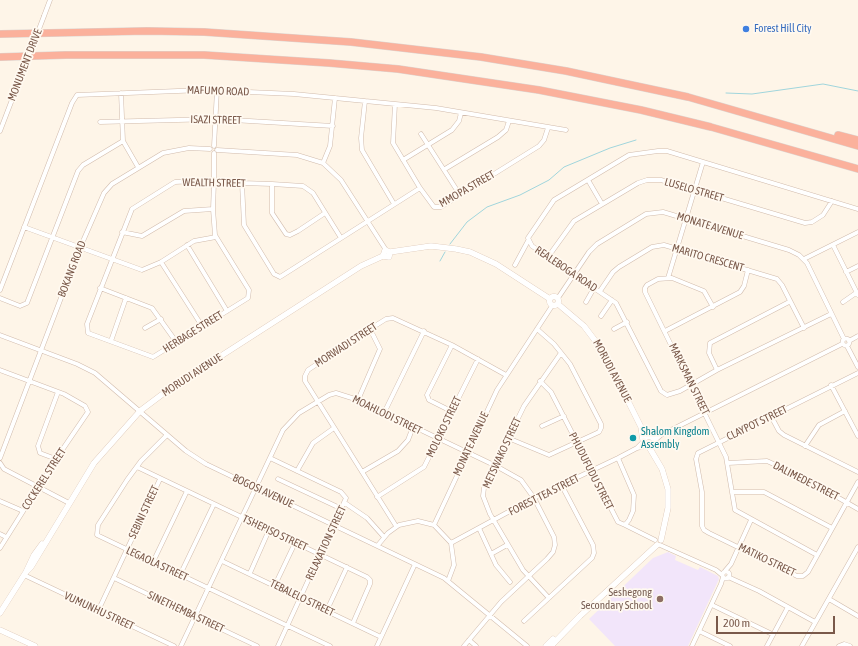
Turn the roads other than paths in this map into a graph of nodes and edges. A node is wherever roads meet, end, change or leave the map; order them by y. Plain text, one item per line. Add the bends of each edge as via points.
1 (50, 0) edge
2 (0, 34) edge
3 (0, 57) edge
4 (217, 90) junction
5 (121, 93) junction
6 (335, 98) junction
7 (365, 101) junction
8 (395, 104) junction
9 (461, 113) junction
10 (216, 119) junction
11 (122, 121) junction
12 (508, 121) junction
13 (100, 122) dead end
14 (332, 126) junction
15 (791, 126) junction
16 (548, 128) junction
17 (566, 130) dead end
18 (0, 131) edge
19 (421, 134) dead end
20 (858, 140) edge
21 (122, 141) junction
22 (427, 144) junction
23 (858, 146) edge
24 (214, 149) junction
25 (403, 160) junction
26 (702, 162) junction
27 (322, 163) junction
28 (138, 167) junction
29 (445, 169) junction
30 (856, 169) edge
31 (588, 180) junction
32 (214, 182) junction
33 (242, 184) junction
34 (272, 184) junction
35 (420, 188) junction
36 (694, 189) junction
37 (460, 195) junction
38 (832, 201) junction
39 (394, 204) junction
40 (602, 204) junction
41 (858, 208) edge
42 (213, 209) junction
43 (325, 213) junction
44 (686, 219) junction
45 (368, 220) junction
46 (24, 227) junction
47 (122, 232) junction
48 (858, 232) edge
49 (52, 237) junction
50 (216, 237) junction
51 (341, 238) junction
52 (528, 242) junction
53 (187, 245) junction
54 (833, 245) junction
55 (80, 248) junction
56 (678, 250) junction
57 (388, 251) junction
58 (548, 257) junction
59 (804, 259) junction
60 (111, 260) junction
61 (162, 262) junction
62 (515, 265) dead end
63 (858, 266) edge
64 (748, 270) junction
65 (846, 272) junction
66 (574, 274) junction
67 (668, 278) junction
68 (100, 288) junction
69 (594, 288) junction
70 (0, 290) edge
71 (600, 291) junction
72 (857, 294) edge
73 (0, 298) edge
74 (126, 298) junction
75 (558, 298) junction
76 (550, 299) junction
77 (612, 300) junction
78 (586, 302) dead end
79 (789, 302) junction
80 (843, 302) dead end
81 (555, 305) junction
82 (713, 307) junction
83 (227, 311) junction
84 (831, 314) junction
85 (601, 316) dead end
86 (161, 319) junction
87 (627, 322) junction
88 (202, 326) junction
89 (145, 328) dead end
90 (804, 328) junction
91 (370, 329) junction
92 (537, 329) junction
93 (614, 329) dead end
94 (665, 331) junction
95 (424, 332) junction
96 (0, 335) edge
97 (91, 335) joint
98 (858, 336) edge
99 (111, 341) junction
100 (845, 342) junction
101 (177, 343) junction
102 (452, 345) junction
103 (41, 350) junction
104 (561, 353) junction
105 (478, 359) junction
106 (858, 367) edge
107 (0, 370) edge
108 (717, 370) junction
109 (858, 373) edge
110 (506, 375) junction
111 (29, 381) junction
112 (540, 381) junction
113 (692, 384) junction
114 (831, 386) junction
115 (58, 392) junction
116 (358, 400) junction
117 (317, 401) junction
118 (140, 411) junction
119 (451, 411) junction
120 (845, 411) junction
121 (706, 412) junction
122 (384, 413) junction
123 (564, 416) junction
124 (771, 416) junction
125 (542, 426) dead end
126 (412, 427) junction
127 (334, 428) junction
128 (167, 435) junction
129 (858, 436) edge
130 (508, 438) junction
131 (438, 439) junction
132 (649, 442) junction
133 (719, 442) junction
134 (577, 443) junction
135 (805, 446) junction
136 (467, 452) junction
137 (0, 458) edge
138 (270, 458) junction
139 (618, 458) junction
140 (56, 459) junction
141 (0, 463) edge
142 (728, 463) junction
143 (496, 466) junction
144 (137, 467) junction
145 (297, 471) junction
146 (592, 471) junction
147 (362, 472) junction
148 (858, 472) edge
149 (160, 479) junction
150 (278, 479) dead end
151 (858, 482) edge
152 (562, 486) junction
153 (39, 487) junction
154 (256, 488) junction
155 (187, 492) junction
156 (732, 492) junction
157 (377, 497) junction
158 (534, 498) junction
159 (0, 501) edge
160 (848, 502) junction
161 (69, 503) junction
162 (345, 503) junction
163 (214, 504) junction
164 (342, 508) junction
165 (858, 508) edge
166 (23, 511) junction
167 (241, 517) junction
168 (493, 520) junction
169 (751, 520) junction
170 (702, 522) joint
171 (335, 525) junction
172 (434, 525) junction
173 (623, 525) junction
174 (396, 526) junction
175 (479, 528) junction
176 (832, 528) junction
177 (269, 530) junction
178 (0, 534) edge
179 (6, 537) junction
180 (384, 537) junction
181 (658, 542) junction
182 (296, 543) junction
183 (451, 543) junction
184 (378, 545) junction
185 (507, 545) junction
186 (739, 547) junction
187 (858, 547) edge
188 (0, 548) edge
189 (126, 549) junction
190 (491, 554) junction
191 (321, 555) junction
192 (817, 555) junction
193 (222, 560) junction
194 (153, 562) junction
195 (415, 564) junction
196 (347, 568) junction
197 (250, 573) junction
198 (25, 574) junction
199 (726, 574) junction
200 (180, 575) junction
201 (528, 577) junction
202 (114, 578) junction
203 (448, 581) junction
204 (510, 582) dead end
205 (275, 585) junction
206 (208, 588) junction
207 (301, 598) junction
208 (548, 598) junction
209 (829, 599) junction
210 (712, 605) junction
211 (788, 607) junction
212 (98, 610) junction
213 (327, 610) junction
214 (0, 613) edge
215 (490, 614) junction
216 (580, 616) junction
217 (858, 616) edge
218 (195, 617) junction
219 (524, 621) dead end
220 (815, 622) junction
221 (353, 623) junction
222 (288, 626) junction
223 (0, 630) edge
224 (699, 631) junction
225 (772, 634) junction
226 (381, 637) junction
227 (469, 640) junction
228 (34, 646) edge
229 (174, 646) edge
230 (181, 646) edge
231 (257, 646) edge
232 (278, 646) edge
233 (330, 646) edge
234 (376, 646) edge
235 (464, 646) edge
236 (476, 646) edge
237 (527, 646) edge
238 (546, 646) edge
239 (551, 646) edge
240 (692, 646) edge
241 (730, 646) edge
242 (767, 646) edge
243 (802, 646) edge
244 (839, 646) edge
245 (850, 646) edge

1 - 18 street, MONUMENT DRIVE, bridge
2 - 15 highway via 204,32 272,35 403,47 566,71 688,98
3 - 30 highway via 204,55 398,69 539,90 641,110 741,135
4 - 5 street, MAFUMO ROAD
4 - 6 street, MAFUMO ROAD
4 - 10 street
5 - 11 street
5 - 46 street, MAFUMO ROAD via 80,94 75,98
6 - 7 street, MAFUMO ROAD
6 - 14 street
7 - 8 street, MAFUMO ROAD
7 - 39 street via 362,150
8 - 9 street, MAFUMO ROAD
8 - 25 street, MMOPA STREET via 392,141
9 - 12 street, MAFUMO ROAD
9 - 22 street via 455,127
10 - 11 street, ISAZI STREET
10 - 14 street, ISAZI STREET
10 - 24 street
11 - 13 street, ISAZI STREET
11 - 21 street
12 - 16 street, MAFUMO ROAD
12 - 29 street via 504,132 498,137
14 - 27 street via 329,148
15 - 20 highway
15 - 23 highway
16 - 17 street, MAFUMO ROAD
16 - 37 street, MMOPA STREET via 539,146
19 - 22 street
21 - 28 street
21 - 49 street via 83,165 78,171
22 - 25 street
22 - 29 street
24 - 27 street, BOKANG ROAD via 297,155
24 - 28 street, BOKANG ROAD via 188,148 168,151
24 - 32 street
25 - 35 street, MMOPA STREET
26 - 31 street, REALEBOGA ROAD via 664,151 634,154
26 - 36 street
26 - 38 street, REALEBOGA ROAD
27 - 45 street, BOKANG ROAD via 341,180
28 - 55 street, BOKANG ROAD via 106,189
29 - 37 street
31 - 40 street
31 - 52 street, REALEBOGA ROAD via 552,202 528,236
32 - 33 street, WEALTH STREET
32 - 42 street
32 - 47 street, WEALTH STREET via 172,183 133,208
33 - 34 street, WEALTH STREET
33 - 51 street via 244,225 278,277 284,276
34 - 43 street, WEALTH STREET via 306,188
34 - 43 street via 273,216 286,234 298,231
35 - 37 street, MMOPA STREET via 434,207 441,206
35 - 39 street
36 - 38 street, LUSELO STREET via 805,223 823,215 829,210
36 - 40 street, LUSELO STREET via 661,180 647,180
36 - 44 street
38 - 41 street, REALEBOGA ROAD
39 - 45 street
40 - 58 street, LUSELO STREET via 571,224
42 - 47 street via 184,211 142,236
42 - 50 street
43 - 51 street, WEALTH STREET
44 - 56 street
44 - 59 street, MONATE AVENUE via 789,250
44 - 66 street, MONATE AVENUE via 663,212 646,214 597,244
45 - 51 street
45 - 57 street, BOKANG ROAD
46 - 49 street
46 - 70 street, MAFUMO ROAD
47 - 60 street, WEALTH STREET
48 - 54 street
49 - 55 street
49 - 73 street via 27,303 20,306
50 - 53 street
50 - 83 street, HERBAGE STREET via 250,290 248,298
52 - 58 street, REALEBOGA ROAD
52 - 62 street
53 - 61 street
53 - 83 street
54 - 59 street
54 - 65 street
55 - 60 street
55 - 103 street, BOKANG ROAD
56 - 64 street, MARITO CRESCENT
56 - 67 street
56 - 71 street, MARITO CRESCENT via 664,246 652,247 616,269
57 - 76 street, MORUDI AVENUE via 431,246 470,252 496,264
57 - 118 street, MORUDI AVENUE via 389,258 383,256 361,266
58 - 66 street, REALEBOGA ROAD
59 - 84 street
60 - 61 street via 142,270
60 - 68 street, WEALTH STREET
61 - 88 street
63 - 65 street
64 - 79 street, MARITO CRESCENT via 777,280
64 - 82 street via 740,292
65 - 72 street
66 - 69 street, REALEBOGA ROAD
66 - 75 street, MONATE AVENUE
67 - 82 street via 704,291
67 - 94 street, MARKSMAN STREET via 656,280 647,285 645,290
68 - 74 street
68 - 97 street, WEALTH STREET via 86,326 87,332
69 - 71 street, REALEBOGA ROAD
69 - 78 street
71 - 77 street, REALEBOGA ROAD
72 - 80 street
74 - 86 street via 152,308
74 - 99 street
75 - 76 street
75 - 81 street
76 - 81 street via 550,303
77 - 85 street
77 - 87 street, REALEBOGA ROAD via 619,306
79 - 90 street, MARITO CRESCENT
79 - 108 street via 710,343 709,353
81 - 92 street, MONATE AVENUE
81 - 132 street, MORUDI AVENUE via 584,326 597,342
82 - 94 street
83 - 88 street, HERBAGE STREET
84 - 90 street, REALEBOGA ROAD
84 - 100 street
86 - 89 street
86 - 101 street
87 - 93 street
87 - 113 street, REALEBOGA ROAD via 663,393 672,395
88 - 101 street, HERBAGE STREET
90 - 108 street, REALEBOGA ROAD
91 - 95 street, MORWADI STREET via 386,319 393,318
91 - 116 street via 380,348
91 - 117 street, MORWADI STREET via 308,370 305,380
92 - 104 street
92 - 110 street, MONATE AVENUE
94 - 113 street, MARKSMAN STREET
95 - 102 street, MORWADI STREET
95 - 122 street
96 - 103 street, BOGOSI AVENUE
97 - 99 street, HERBAGE STREET
98 - 100 street, FOREST TEA STREET
99 - 101 street, HERBAGE STREET via 153,356
100 - 106 street
100 - 121 street, FOREST TEA STREET
102 - 105 street, MORWADI STREET
102 - 119 street via 427,395 430,400
103 - 111 street, BOKANG ROAD
103 - 118 street, BOGOSI AVENUE via 89,370 106,381
104 - 112 street, METSWAKO STREET
104 - 134 street via 576,374 601,424 599,432
105 - 110 street, MORWADI STREET
105 - 119 street, MOLOKO STREET
107 - 111 street
108 - 113 street, REALEBOGA ROAD
109 - 114 street, CLAYPOT STREET
110 - 136 street, MONATE AVENUE
111 - 115 street
111 - 137 street, BOKANG ROAD
112 - 123 street, PHUDUFUDU STREET via 551,392
112 - 130 street, METSWAKO STREET
113 - 121 street, MARKSMAN STREET
114 - 120 street
114 - 124 street, CLAYPOT STREET
115 - 140 street via 38,446 40,453
115 - 140 street, COCKEREL STREET via 88,410
116 - 117 street, MOAHLODI STREET via 336,393
116 - 122 street, MOAHLODI STREET
117 - 127 street, MORWADI STREET
117 - 138 street, MOAHLODI STREET via 287,424
118 - 128 street, BOGOSI AVENUE
118 - 161 street, MORUDI AVENUE via 103,452
119 - 131 street, MOLOKO STREET
120 - 129 street
120 - 135 street via 819,425
121 - 132 street, FOREST TEA STREET
121 - 133 street, MARKSMAN STREET
122 - 126 street, MOAHLODI STREET
123 - 125 street
123 - 134 street, PHUDUFUDU STREET
124 - 133 street, CLAYPOT STREET
124 - 135 street via 781,433
126 - 131 street, MOAHLODI STREET
126 - 147 street via 408,440 398,451
127 - 145 street via 313,443
127 - 147 street, MORWADI STREET
128 - 144 street, LEGAOLA STREET
128 - 154 street, BOGOSI AVENUE via 199,460
130 - 134 street via 549,455
130 - 143 street, METSWAKO STREET
131 - 136 street, MOAHLODI STREET
131 - 157 street, MOLOKO STREET via 422,469
132 - 139 street, FOREST TEA STREET
132 - 181 street, MORUDI AVENUE via 668,489 668,508
133 - 142 street, MARKSMAN STREET
133 - 170 street, CLAYPOT STREET via 696,456 702,492
134 - 146 street, PHUDUFUDU STREET
135 - 148 street
136 - 143 street, MOAHLODI STREET
136 - 172 street, MONATE AVENUE
138 - 145 street, RELAXATION STREET
138 - 154 street, MOAHLODI STREET
139 - 146 street, FOREST TEA STREET
139 - 173 street via 634,495 633,511
140 - 153 street, COCKEREL STREET
141 - 153 street via 4,469
142 - 156 street, MARKSMAN STREET
142 - 160 street, DALIMEDE STREET via 767,461
143 - 158 street, MOAHLODI STREET via 521,480
143 - 168 street, METSWAKO STREET via 484,488 483,496
144 - 149 street, TSHEPISO STREET
144 - 189 street, LEGAOLA STREET via 96,529 99,536
145 - 162 street, RELAXATION STREET via 344,493
146 - 152 street, FOREST TEA STREET
146 - 173 street, PHUDUFUDU STREET via 618,522
147 - 157 street, MORWADI STREET
149 - 155 street, TSHEPISO STREET
149 - 189 street, SEBINI STREET
150 - 164 street
151 - 160 street, MATIKO STREET
152 - 158 street, FOREST TEA STREET
152 - 208 street via 594,548 592,558
153 - 161 street
153 - 166 street, COCKEREL STREET
154 - 167 street, MOAHLODI STREET
154 - 171 street, BOGOSI AVENUE
155 - 163 street, TSHEPISO STREET
155 - 194 street
156 - 169 street, MARKSMAN STREET via 735,510
156 - 176 street via 764,492
157 - 174 street, MORWADI STREET
158 - 168 street, FOREST TEA STREET
158 - 201 street, MOAHLODI STREET via 554,537 555,545 551,556
159 - 166 street
160 - 165 street, DALIMEDE STREET
160 - 176 street, MATIKO STREET
161 - 198 street, MORUDI AVENUE via 34,555
162 - 164 street, RELAXATION STREET
162 - 180 street via 367,518
163 - 167 street, TSHEPISO STREET
163 - 200 street
164 - 171 street, RELAXATION STREET
166 - 179 street, COCKEREL STREET
167 - 177 street, TSHEPISO STREET
167 - 193 street, MOAHLODI STREET
168 - 175 street, FOREST TEA STREET
168 - 185 street, METSWAKO STREET
169 - 186 street
169 - 192 street, MARKSMAN STREET
170 - 186 street, MATIKO STREET via 706,531
171 - 184 street, BOGOSI AVENUE
171 - 191 street, RELAXATION STREET
172 - 174 street via 418,521
172 - 183 street
173 - 181 street
174 - 180 street
175 - 183 street, FOREST TEA STREET
175 - 190 street
176 - 192 street, MATIKO STREET
177 - 182 street, TSHEPISO STREET
177 - 197 street
178 - 179 street
179 - 188 street, COCKEREL STREET
180 - 184 street
181 - 199 street
181 - 216 street, MORUDI AVENUE
182 - 191 street, TSHEPISO STREET
182 - 205 street
183 - 203 street via 454,565
184 - 195 street, BOGOSI AVENUE
185 - 190 street
185 - 201 street, METSWAKO STREET
186 - 192 street, MATIKO STREET via 801,577 808,572
186 - 199 street
187 - 209 street
189 - 194 street, LEGAOLA STREET
189 - 202 street, SEBINI STREET
190 - 204 street via 496,565
191 - 196 street, TSHEPISO STREET
191 - 207 street, RELAXATION STREET
193 - 197 street, TEBALELO STREET
193 - 206 street, MOAHLODI STREET
194 - 200 street, LEGAOLA STREET
195 - 203 street, BOGOSI AVENUE
195 - 226 street
196 - 213 street
196 - 221 street, TSHEPISO STREET via 367,577 370,582
197 - 205 street, TEBALELO STREET
198 - 212 street, VUMUNHU STREET
198 - 214 street, MORUDI AVENUE
199 - 210 street
199 - 211 street
200 - 206 street, LEGAOLA STREET
201 - 208 street, METSWAKO STREET
201 - 215 street, MOAHLODI STREET
202 - 212 street, SEBINI STREET
202 - 218 street, SINETHEMBA STREET
203 - 215 street, BOGOSI AVENUE
205 - 207 street, TEBALELO STREET
206 - 218 street, MOAHLODI STREET
206 - 222 street, LEGAOLA STREET
207 - 213 street, TEBALELO STREET
207 - 222 street, RELAXATION STREET
208 - 219 street
209 - 217 street
209 - 220 street
210 - 224 street
210 - 225 street
211 - 220 street
211 - 225 street
212 - 229 street, VUMUNHU STREET
213 - 221 street, TEBALELO STREET
215 - 227 street, MOAHLODI STREET
215 - 237 street, BOGOSI AVENUE
216 - 238 street, MORUDI AVENUE
216 - 239 street, MORUDI AVENUE
218 - 230 street, MOAHLODI STREET
218 - 231 street, SINETHEMBA STREET
220 - 243 street
221 - 226 street, TEBALELO STREET
222 - 232 street, RELAXATION STREET
222 - 233 street, LEGAOLA STREET
223 - 228 street
224 - 240 street
224 - 241 street
225 - 242 street
226 - 234 street
227 - 235 street, MOAHLODI STREET
227 - 236 street
244 - 245 street

